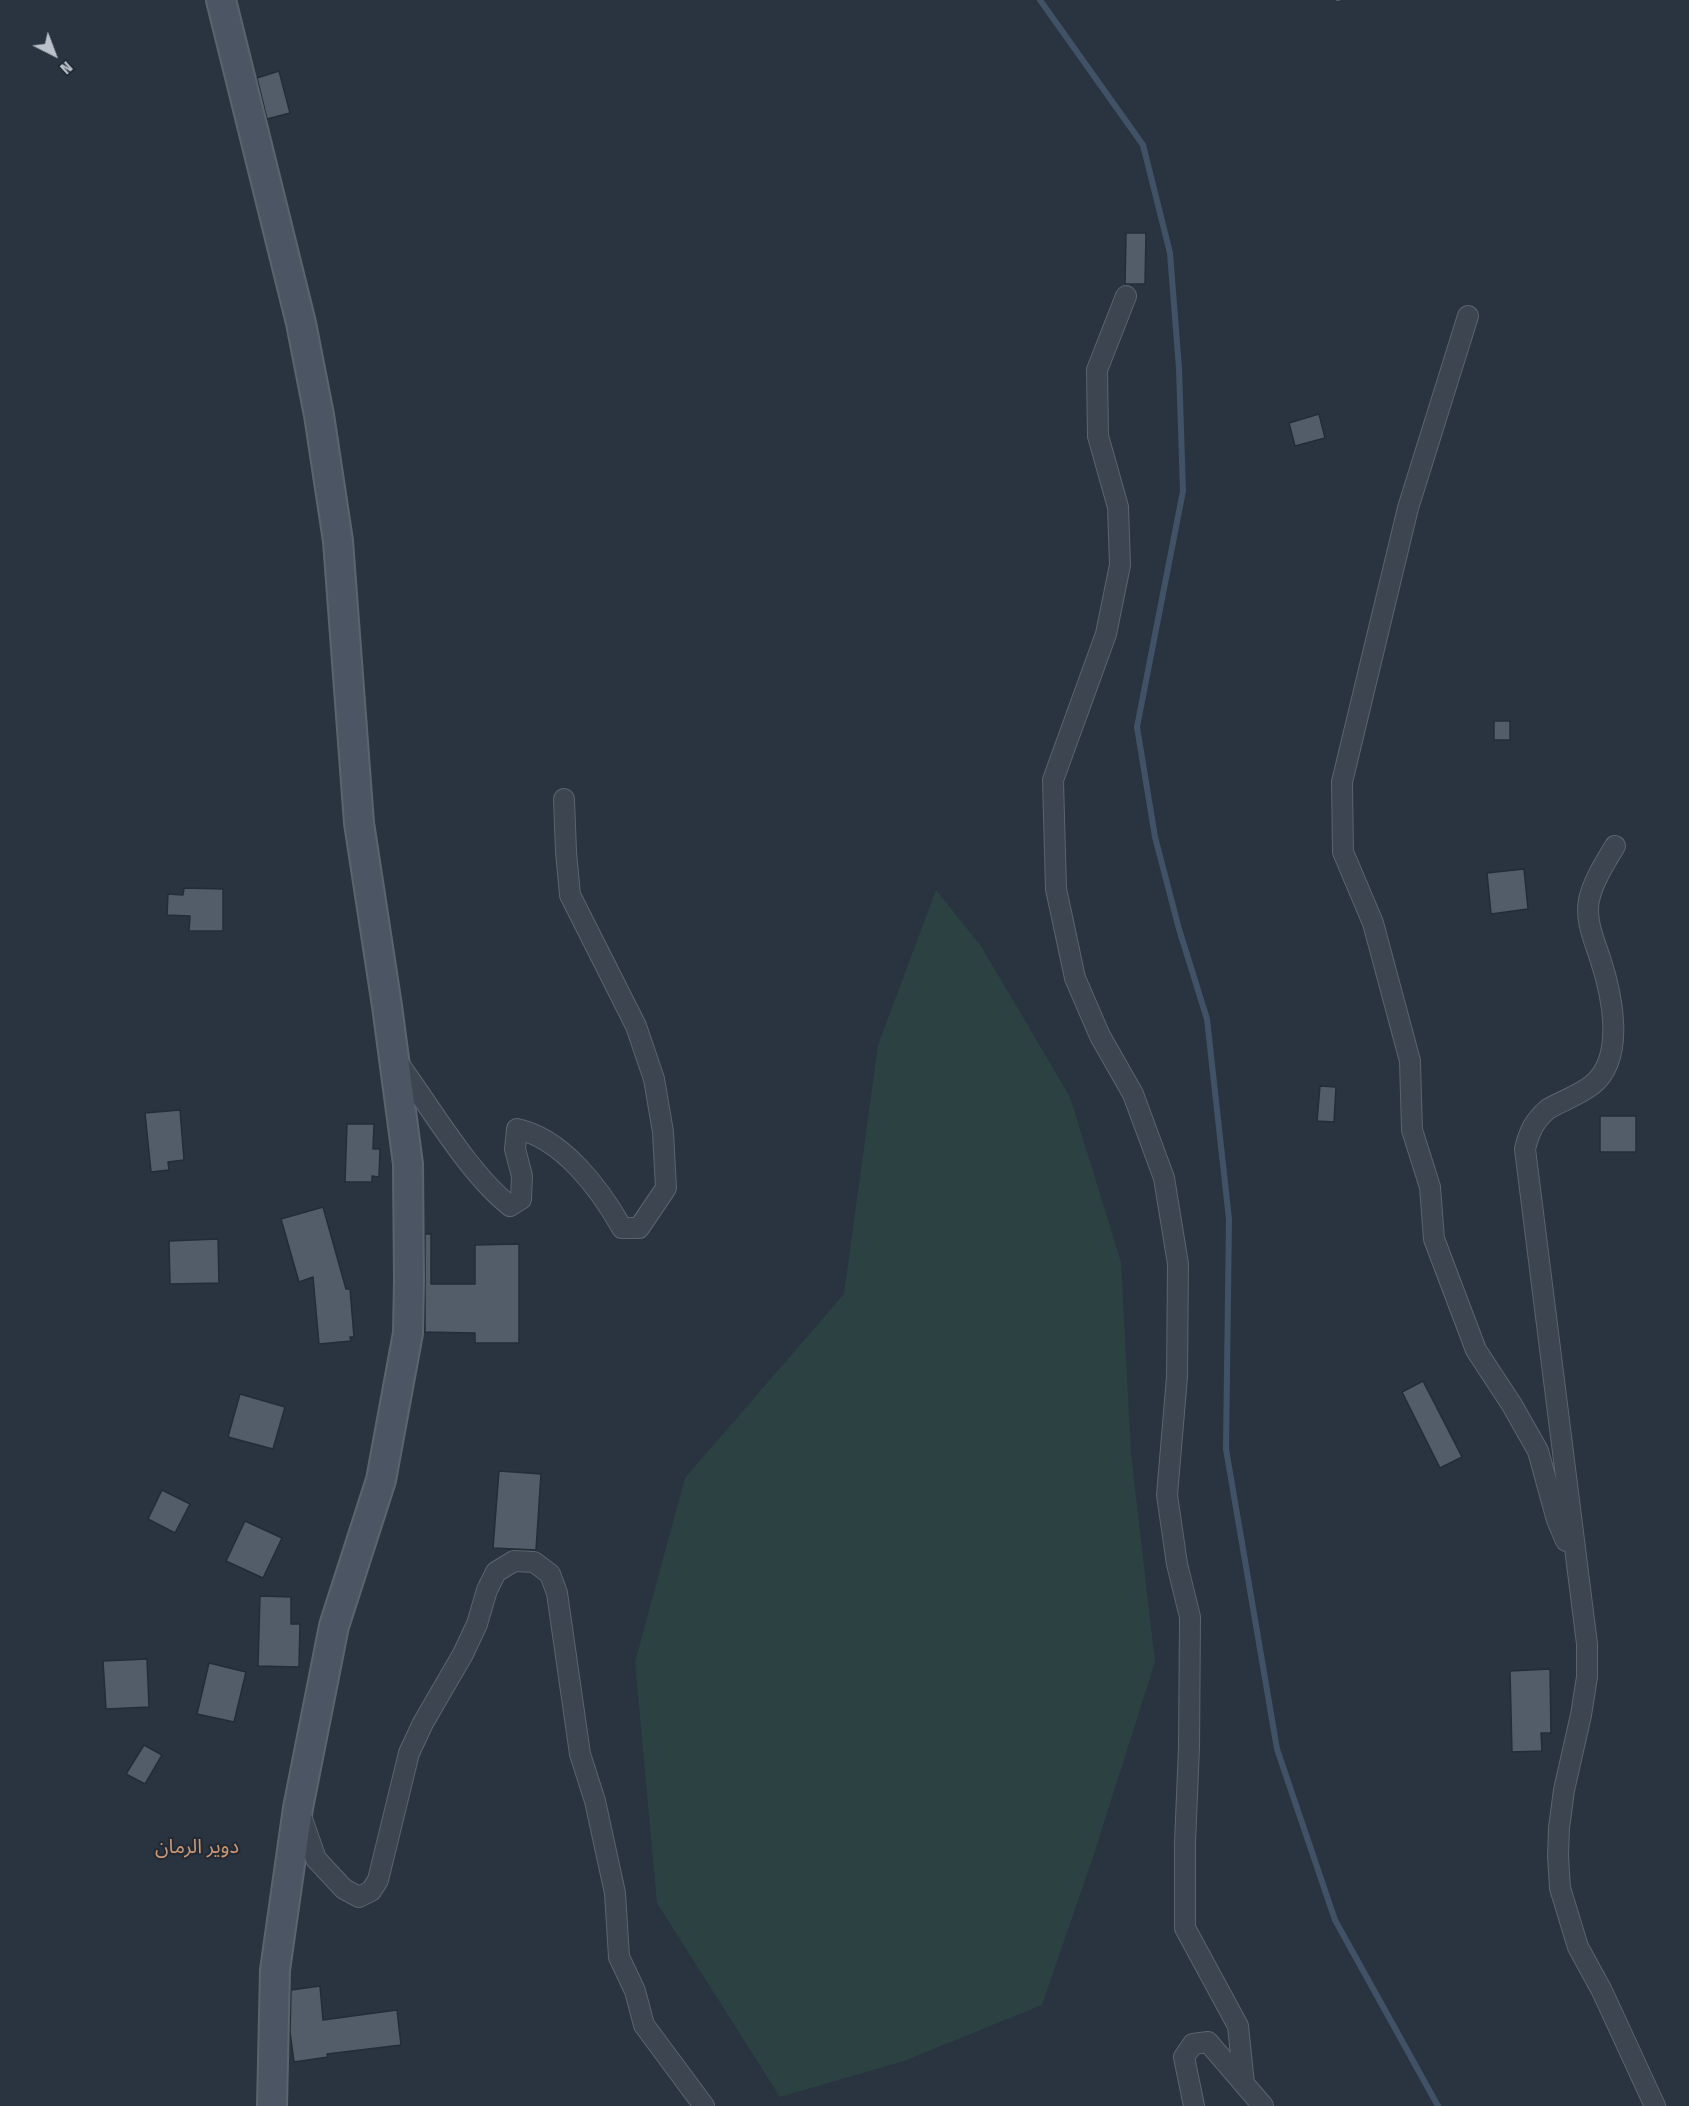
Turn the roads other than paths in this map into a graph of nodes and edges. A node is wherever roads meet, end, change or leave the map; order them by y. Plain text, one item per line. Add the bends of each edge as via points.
1 (220, 0) edge
2 (1126, 296) dead end
3 (1468, 316) dead end
4 (564, 799) dead end
5 (1614, 846) dead end
6 (394, 1057) junction
7 (1576, 1566) junction
8 (298, 1808) junction
9 (1244, 2084) junction
10 (272, 2106) edge
11 (704, 2106) edge
12 (1194, 2106) edge
13 (1263, 2106) edge
14 (1655, 2106) edge

1 - 6 street via 301,323 333,500 359,823
2 - 9 street via 1097,370 1098,436 1118,507 1120,565 1106,634 1053,780 1056,889 1075,978 1100,1036 1133,1094 1164,1178 1178,1264 1177,1377 1167,1495 1190,1617 1185,1928 1238,2026
3 - 7 street via 1408,508 1342,782 1343,852 1374,923 1410,1061 1412,1130 1430,1187 1434,1239 1476,1350 1538,1451 1557,1520
4 - 6 street via 570,895 636,1026 654,1079 663,1132 666,1188 639,1228 622,1228 575,1164 555,1146 517,1129 515,1149 522,1176 521,1198 510,1206 494,1193
5 - 7 street via 1594,885 1588,914 1609,990 1613,1029 1610,1060 1594,1084 1541,1114 1525,1149
6 - 8 street via 408,1164 408,1334 381,1480 334,1626
7 - 14 street via 1587,1644 1587,1677 1559,1828 1560,1888 1578,1947
8 - 10 street via 275,1970
8 - 11 street via 316,1859 344,1888 359,1897 371,1891 378,1880 409,1753 463,1654 496,1572 514,1561 534,1562 550,1574 557,1593 580,1754 595,1801 615,1893 619,1957 635,1991 644,2025
9 - 12 street via 1208,2042 1192,2044 1184,2057
9 - 13 street

